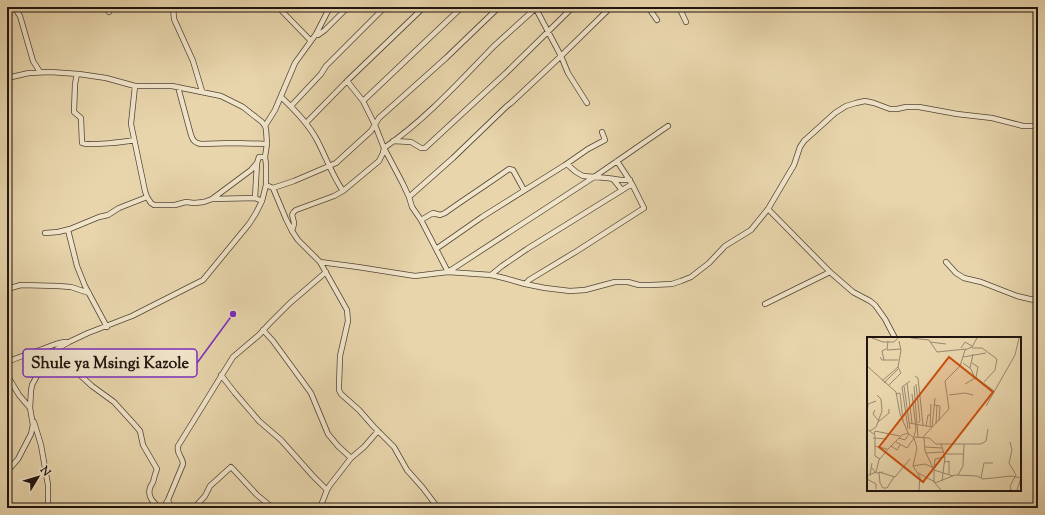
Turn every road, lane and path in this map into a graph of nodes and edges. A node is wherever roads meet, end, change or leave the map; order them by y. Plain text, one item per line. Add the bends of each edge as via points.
1 (14, 7) edge
2 (106, 7) edge
3 (173, 7) edge
4 (278, 7) edge
5 (330, 7) edge
6 (348, 7) edge
7 (385, 7) edge
8 (424, 7) edge
9 (462, 7) edge
10 (499, 7) edge
11 (536, 7) edge
12 (573, 7) edge
13 (611, 7) edge
14 (648, 7) edge
15 (678, 7) edge
16 (109, 12) dead end
17 (657, 20) dead end
18 (686, 22) dead end
19 (548, 32) junction
20 (316, 34) junction
21 (311, 41) junction
22 (561, 56) junction
23 (40, 72) junction
24 (77, 74) junction
25 (7, 78) edge
26 (347, 81) junction
27 (135, 86) junction
28 (178, 87) junction
29 (202, 91) junction
30 (281, 97) junction
31 (362, 101) junction
32 (587, 103) dead end
33 (291, 106) junction
34 (306, 123) junction
35 (375, 125) junction
36 (265, 126) junction
37 (668, 126) dead end
38 (1038, 126) edge
39 (602, 132) dead end
40 (134, 140) junction
41 (393, 141) junction
42 (267, 144) junction
43 (384, 148) junction
44 (265, 157) junction
45 (618, 161) junction
46 (257, 163) junction
47 (565, 164) junction
48 (329, 167) junction
49 (594, 177) junction
50 (613, 179) junction
51 (631, 182) junction
52 (266, 184) junction
53 (273, 188) junction
54 (524, 190) junction
55 (622, 190) junction
56 (343, 191) junction
57 (147, 197) junction
58 (409, 197) junction
59 (255, 198) junction
60 (212, 199) junction
61 (262, 201) junction
62 (768, 209) junction
63 (421, 220) junction
64 (68, 230) junction
65 (292, 231) junction
66 (45, 233) dead end
67 (436, 249) junction
68 (320, 262) junction
69 (946, 262) dead end
70 (326, 272) junction
71 (448, 272) junction
72 (830, 272) junction
73 (491, 275) junction
74 (524, 284) junction
75 (7, 289) edge
76 (89, 293) junction
77 (1038, 301) edge
78 (765, 304) dead end
79 (107, 327) junction
80 (263, 330) junction
81 (894, 337) edge
82 (69, 342) junction
83 (54, 352) junction
84 (7, 362) edge
85 (7, 375) edge
86 (222, 375) junction
87 (30, 408) junction
88 (33, 419) junction
89 (378, 431) junction
90 (351, 458) junction
91 (7, 469) edge
92 (326, 490) junction
93 (168, 500) junction
94 (49, 508) edge
95 (162, 508) edge
96 (171, 508) edge
97 (194, 508) edge
98 (273, 508) edge
99 (320, 508) edge
100 (438, 508) edge

1 - 23 street via 20,16
2 - 16 street
3 - 29 street via 174,18 193,61
4 - 21 street
5 - 20 street
6 - 20 street via 325,30
7 - 33 street via 326,66
8 - 26 street
9 - 31 street
10 - 35 street via 379,118
11 - 19 street
11 - 41 street via 438,104
12 - 19 street
13 - 22 street
14 - 17 street
15 - 18 street
19 - 22 street
19 - 41 street via 425,148 411,142
20 - 21 street
21 - 30 street via 295,63
22 - 32 street via 568,73
22 - 58 street
23 - 24 street
23 - 25 street
24 - 27 street
24 - 40 street via 74,112 81,118 82,143
26 - 31 street
26 - 34 street
27 - 28 street
27 - 40 street via 131,120
28 - 29 street
28 - 42 street via 191,135 196,143
29 - 36 street via 227,98 248,110
30 - 33 street
30 - 36 street
31 - 35 street
33 - 34 street
34 - 48 street
35 - 43 street
35 - 48 street via 371,132
36 - 42 street
37 - 45 street
38 - 62 street via 1023,126 992,118 919,107 890,109 865,101 846,106 804,141 794,165
39 - 47 street via 605,140
40 - 57 street
41 - 43 street
42 - 44 street
43 - 56 street via 379,161
43 - 58 street
44 - 46 street via 259,157
44 - 52 street
45 - 49 street
45 - 51 street
46 - 59 street
46 - 60 street
47 - 49 street via 580,174
47 - 54 street
48 - 53 street
48 - 56 street
49 - 50 street
49 - 71 street
50 - 51 street
50 - 55 street
51 - 55 street
51 - 74 street via 644,208
52 - 53 street
52 - 61 street
53 - 65 street
54 - 63 street via 513,170 509,169 445,213 433,213
54 - 67 street
55 - 73 street via 526,249
56 - 65 street via 293,212
57 - 60 street via 154,205 204,202
57 - 64 street
58 - 63 street
59 - 60 street
59 - 61 street
61 - 79 street via 249,224 203,280
62 - 72 street
62 - 74 street via 750,230 725,246 691,277 682,281 651,285 615,282 570,291
63 - 67 street
64 - 66 street
64 - 76 street via 77,266
65 - 68 street
67 - 71 street
68 - 70 street
68 - 71 street via 415,276
69 - 77 street via 964,278
70 - 80 street
70 - 89 street via 347,310 348,317 340,356 339,390
71 - 73 street
72 - 78 street
72 - 81 street via 853,292 875,305
73 - 74 street
75 - 76 street via 21,285 58,286
76 - 79 street
79 - 82 street
80 - 86 street via 232,357
80 - 90 street via 311,393 328,434
82 - 83 street
82 - 84 street via 61,342
83 - 87 street via 32,385
83 - 95 street via 114,402 140,431 143,445 157,469 149,495
85 - 87 street
86 - 92 street via 259,421 281,440
86 - 93 street via 178,446 177,452 183,464
87 - 88 street
88 - 91 street via 33,430 27,443 15,463
88 - 94 street via 46,471
89 - 90 street
89 - 100 street via 394,447 407,470
90 - 92 street
92 - 99 street
93 - 95 street
93 - 96 street
97 - 98 street via 210,486 231,467

